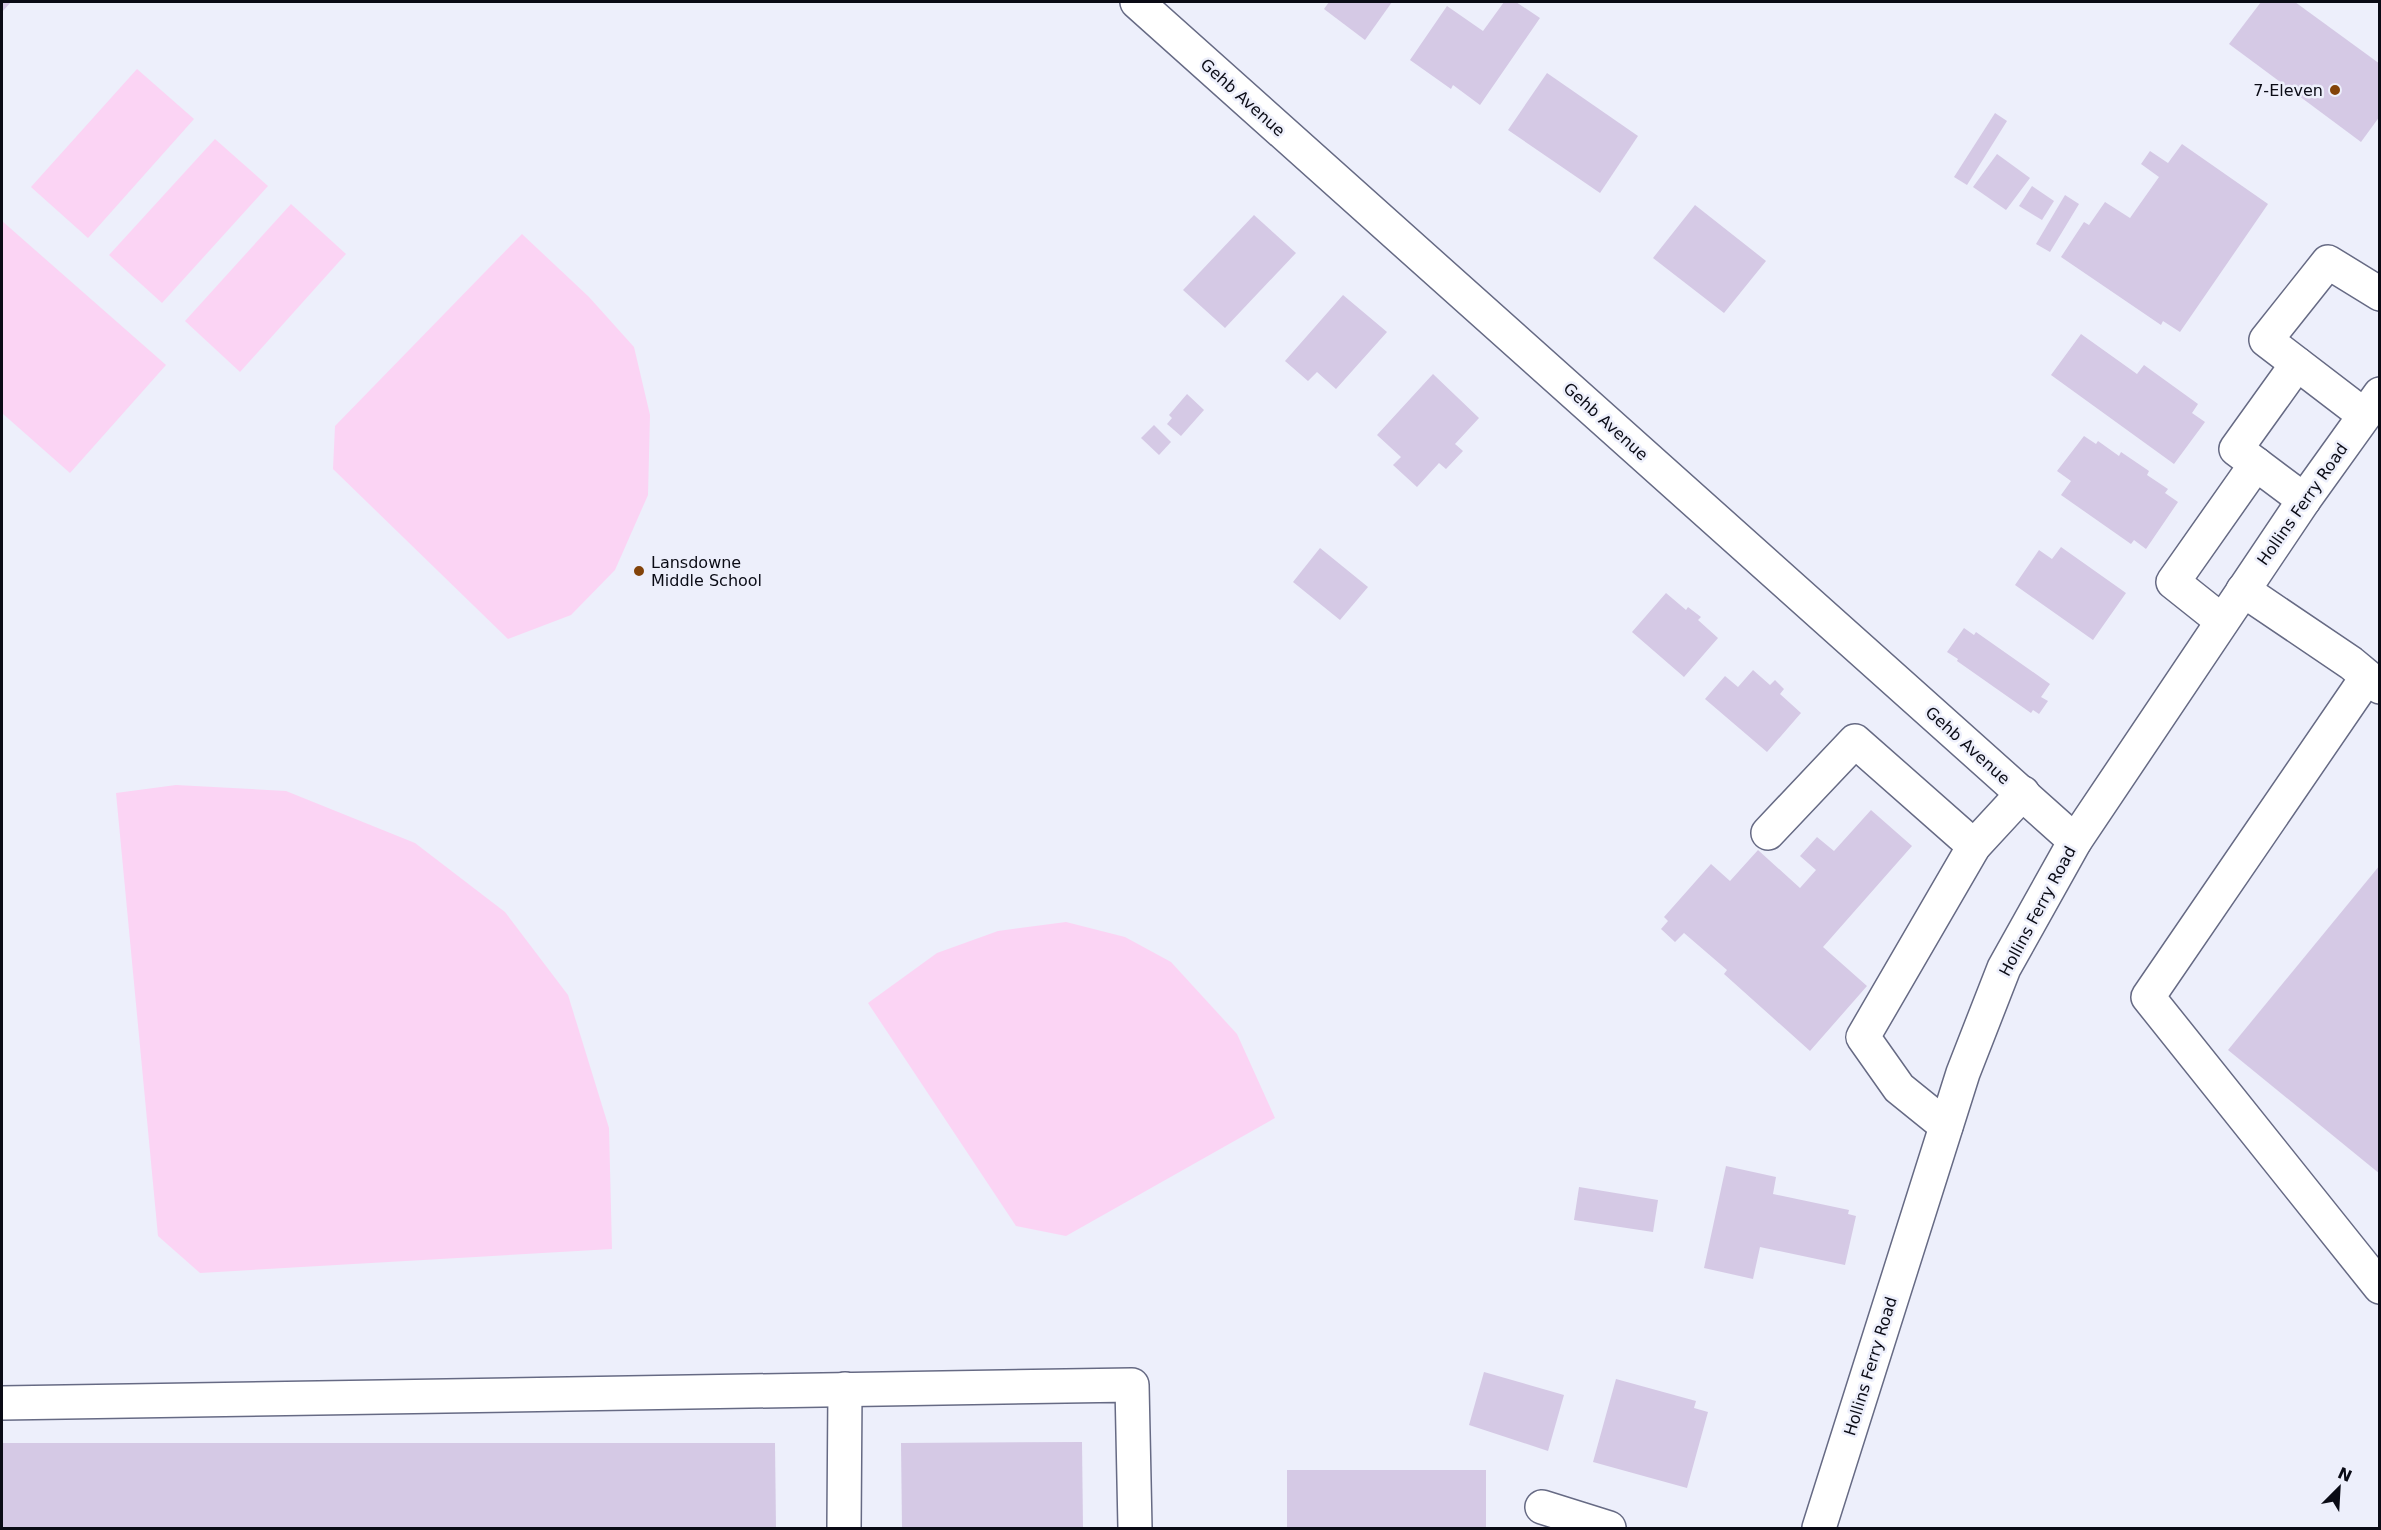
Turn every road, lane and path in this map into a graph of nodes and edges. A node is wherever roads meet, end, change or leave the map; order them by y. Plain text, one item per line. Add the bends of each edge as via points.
1 (1137, 2) edge
2 (2379, 294) edge
3 (2297, 364) junction
4 (2372, 404) edge
5 (2256, 464) junction
6 (2304, 500) junction
7 (2243, 590) junction
8 (2222, 621) junction
9 (2373, 682) edge
10 (2023, 794) junction
11 (1768, 833) dead end
12 (2074, 841) junction
13 (1974, 846) junction
14 (1946, 1126) junction
15 (2379, 1287) edge
16 (845, 1389) junction
17 (2, 1403) edge
18 (1542, 1507) dead end
19 (844, 1528) edge
20 (1135, 1528) edge
21 (1609, 1528) edge
22 (1822, 1528) edge

1 - 10 street, Gehb Avenue
2 - 3 street via 2328,262 2266,340
3 - 4 street
3 - 5 street via 2236,449
4 - 6 street, Hollins Ferry Road
5 - 6 street
5 - 8 street via 2173,582
6 - 7 street, Hollins Ferry Road
7 - 8 street, Hollins Ferry Road
7 - 9 street
8 - 12 street, Hollins Ferry Road
9 - 15 street via 2148,997
10 - 12 street, Gehb Avenue
10 - 13 street
11 - 13 street via 1855,741
12 - 14 street, Hollins Ferry Road via 2004,968
13 - 14 street via 1863,1037 1899,1088
14 - 22 street, Hollins Ferry Road
16 - 17 street
16 - 19 street
16 - 20 street via 1132,1385
18 - 21 street

